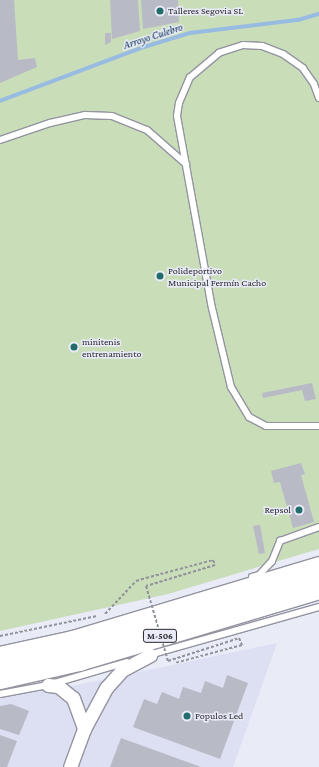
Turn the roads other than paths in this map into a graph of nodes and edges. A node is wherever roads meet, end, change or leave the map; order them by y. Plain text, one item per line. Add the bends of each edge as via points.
1 (319, 98) edge
2 (0, 140) edge
3 (186, 164) junction
4 (319, 426) edge
5 (319, 527) edge
6 (319, 568) edge
7 (244, 580) dead end
8 (319, 588) edge
9 (217, 591) dead end
10 (190, 607) junction
11 (319, 607) edge
12 (140, 622) junction
13 (0, 645) edge
14 (150, 655) junction
15 (0, 658) edge
16 (0, 678) edge
17 (48, 685) junction
18 (0, 694) edge
19 (84, 729) junction
20 (70, 767) edge

1 - 3 lane via 314,84 302,68 283,54 262,46 243,45 219,53 190,77 179,103 177,116
2 - 3 lane via 50,123 85,115 112,116 147,130
3 - 4 lane via 212,308 231,387 249,417 266,426
5 - 7 lane via 280,542 272,561 259,575
6 - 10 highway, M-506
8 - 16 highway, M-506 via 79,660
9 - 10 lane
10 - 12 highway, M-506
11 - 14 lane
12 - 13 highway via 90,626
12 - 15 highway, M-506 via 73,642
14 - 17 lane
14 - 19 street via 122,670 106,688
17 - 18 lane
17 - 19 street via 58,686 73,698
19 - 20 street

